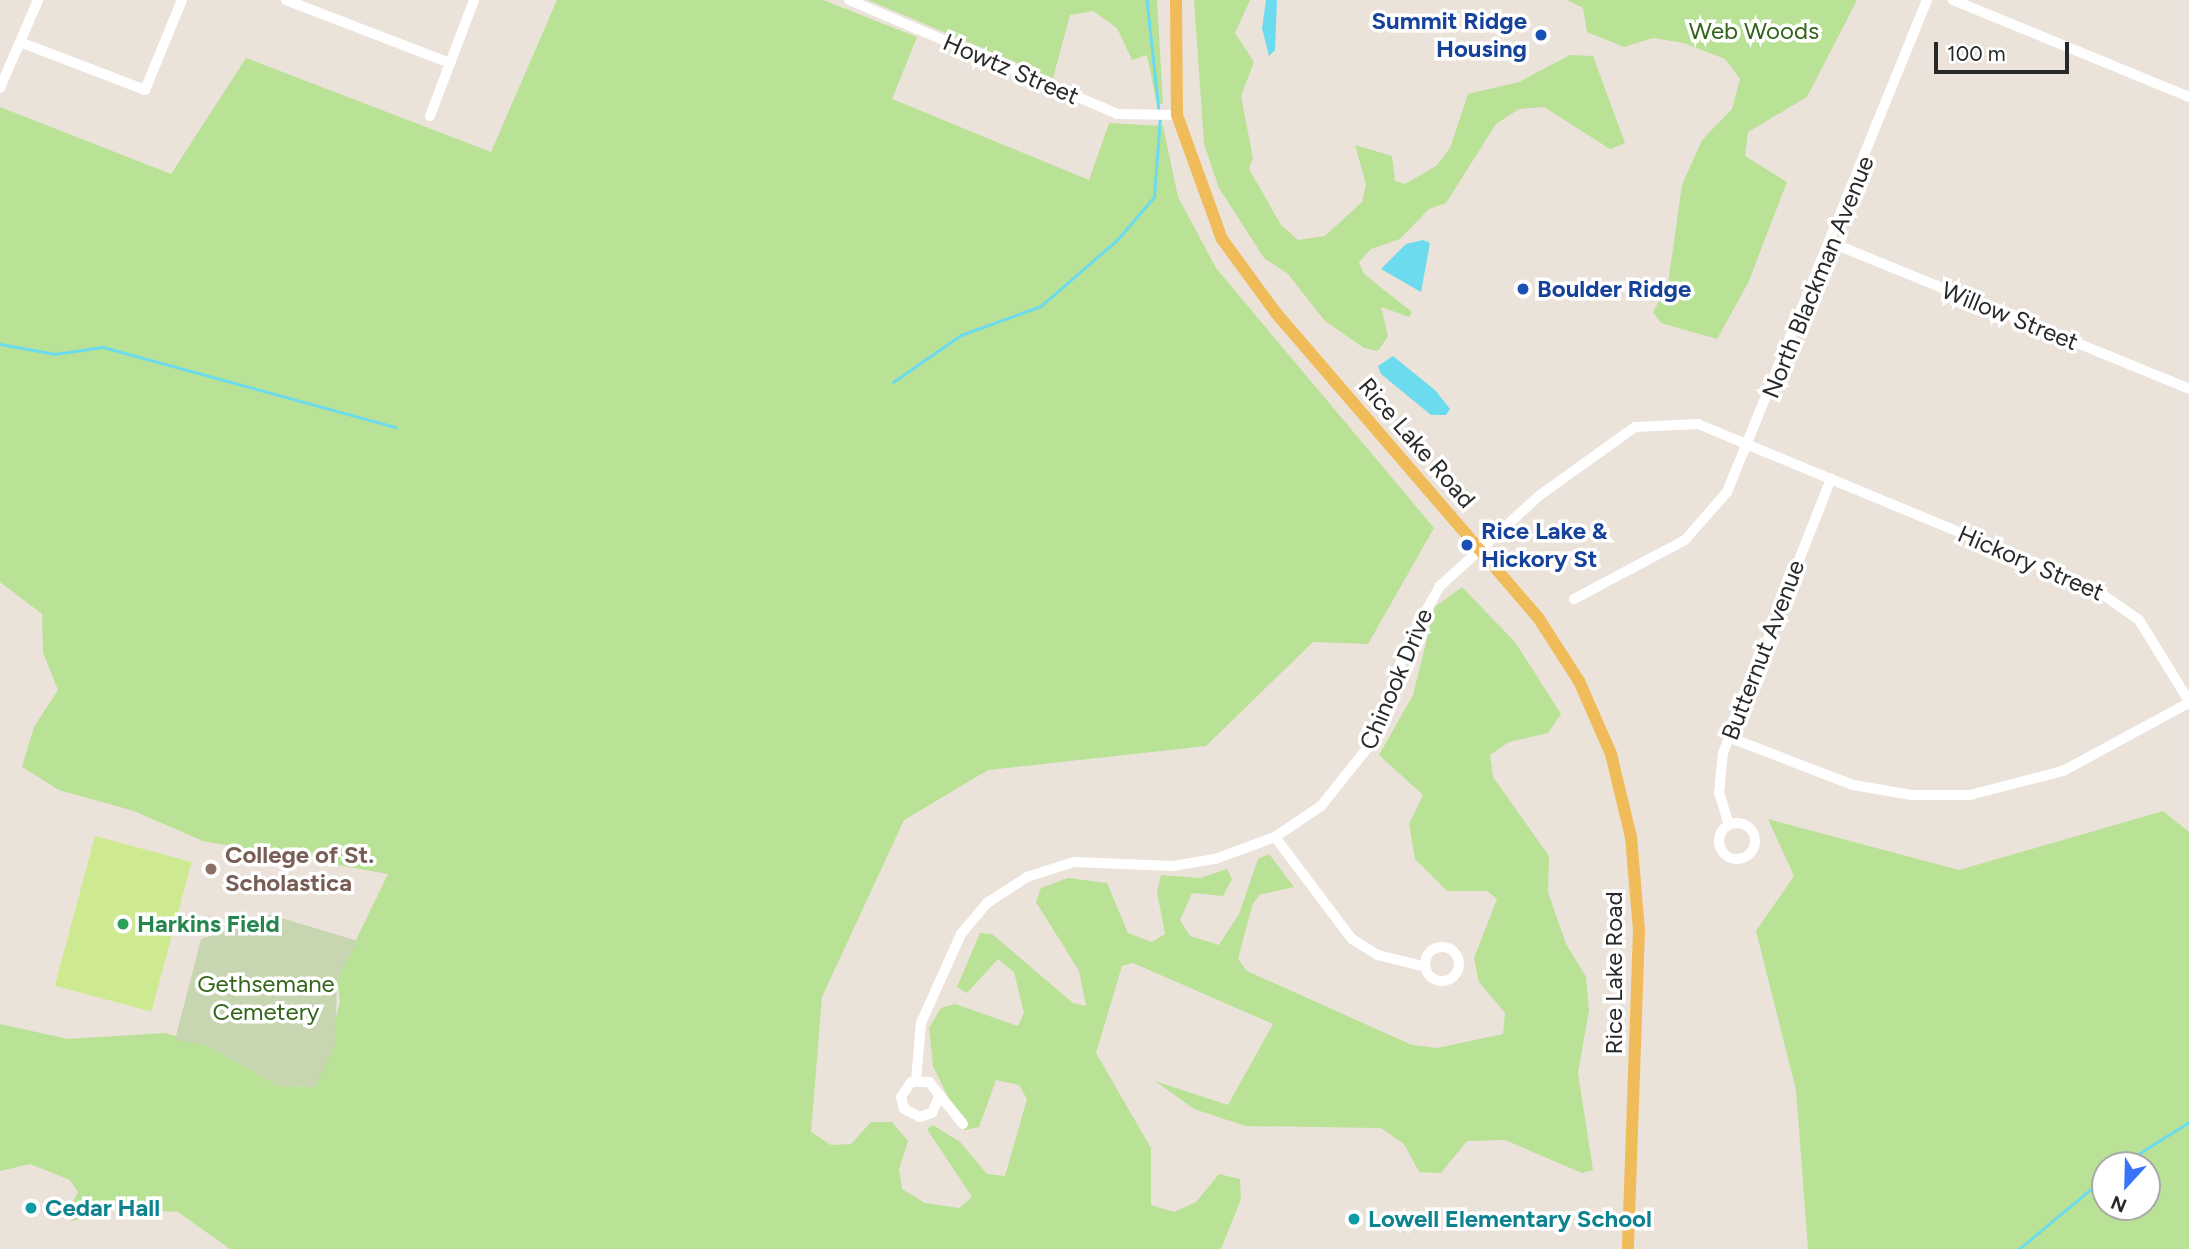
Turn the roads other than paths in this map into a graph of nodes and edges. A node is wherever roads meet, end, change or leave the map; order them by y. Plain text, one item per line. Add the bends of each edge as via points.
1 (38, 0) edge
2 (182, 0) edge
3 (286, 0) edge
4 (474, 0) edge
5 (849, 0) edge
6 (1176, 0) edge
7 (1927, 0) edge
8 (1953, 0) edge
9 (20, 42) junction
10 (450, 63) junction
11 (0, 88) edge
12 (2189, 97) edge
13 (1178, 115) junction
14 (430, 116) dead end
15 (1832, 243) junction
16 (2189, 389) edge
17 (1751, 445) junction
18 (1831, 478) junction
19 (1480, 548) junction
20 (1574, 599) dead end
21 (2189, 702) edge
22 (1728, 737) junction
23 (1729, 825) dead end
24 (1275, 837) junction
25 (1426, 967) dead end
26 (916, 1080) junction
27 (939, 1097) junction
28 (963, 1124) dead end
29 (1628, 1249) edge

1 - 9 street
2 - 9 street via 145,90
3 - 10 street
4 - 10 street
5 - 13 street, Howtz Street via 1117,114
6 - 13 main road, Rice Lake Road
7 - 15 street, North Blackman Avenue
8 - 12 street
9 - 11 street
10 - 14 street
13 - 19 main road, Rice Lake Road via 1222,239 1276,313
15 - 16 street, Willow Street
15 - 17 street, North Blackman Avenue
17 - 18 street, Hickory Street
17 - 19 street via 1698,424 1634,427 1618,433
17 - 20 street, North Blackman Avenue via 1727,492 1685,540
18 - 21 street, Hickory Street via 2113,598 2149,634
18 - 22 street, Butternut Avenue
19 - 24 street, Chinook Drive via 1423,609 1387,713 1354,770 1321,806
19 - 29 main road, Rice Lake Road via 1539,619 1579,681 1611,754 1631,837 1639,930
21 - 22 street via 2063,771 1970,794 1912,795 1853,785
22 - 23 street, Butternut Avenue via 1719,771
24 - 25 street via 1352,939 1378,955
24 - 26 street, Chinook Drive via 1172,866 1074,862 1011,885 973,919 947,960 921,1023
26 - 27 street via 934,1085
26 - 27 street, Chinook Drive via 902,1091 908,1113 932,1113
27 - 28 street

